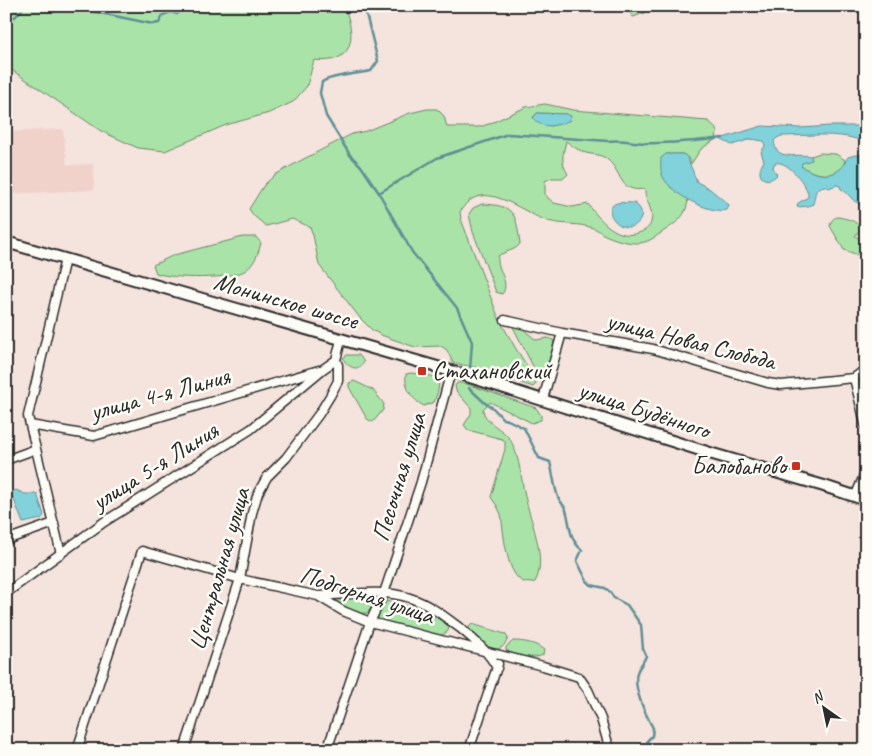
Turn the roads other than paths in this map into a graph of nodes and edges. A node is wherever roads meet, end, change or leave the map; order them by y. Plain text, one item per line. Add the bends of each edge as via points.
1 (6, 242) edge
2 (65, 259) junction
3 (505, 320) dead end
4 (562, 333) junction
5 (341, 340) junction
6 (336, 360) junction
7 (323, 369) junction
8 (866, 369) edge
9 (451, 371) junction
10 (854, 378) junction
11 (548, 401) junction
12 (30, 425) junction
13 (866, 428) edge
14 (36, 449) junction
15 (6, 460) edge
16 (866, 471) edge
17 (861, 498) edge
18 (54, 523) junction
19 (6, 540) edge
20 (61, 554) junction
21 (240, 579) junction
22 (6, 593) edge
23 (384, 594) junction
24 (318, 596) junction
25 (370, 622) junction
26 (486, 652) junction
27 (501, 655) junction
28 (497, 668) junction
29 (77, 750) edge
30 (184, 750) edge
31 (327, 750) edge
32 (469, 750) edge
33 (610, 750) edge

1 - 2 main road, Монинское шоссе
2 - 5 main road, Монинское шоссе
2 - 12 street via 28,416
3 - 4 street, улица Новая Слобода
4 - 10 street, улица Новая Слобода via 653,349 768,383 781,385
4 - 11 street
5 - 6 street, Центральная улица
5 - 9 main road, Монинское шоссе
6 - 7 street
6 - 21 street, Центральная улица via 338,381 330,396 258,493
7 - 12 street, улица 4-я Линия via 94,436
7 - 20 street, улица 5-я Линия via 252,429 104,522
8 - 10 street
9 - 11 main road, Монинское шоссе
9 - 23 street, Песочная улица via 421,482
10 - 13 street
11 - 17 main road, улица Будённого
12 - 14 street
14 - 15 street
14 - 18 street
16 - 17 street
18 - 19 street
18 - 20 street
20 - 22 street, улица 5-я Линия
21 - 24 street, Подгорная улица
21 - 29 street, Подгорная улица via 142,551
21 - 30 street, Центральная улица
23 - 24 street
23 - 25 street, Песочная улица
23 - 26 street via 410,598 427,606
24 - 25 street, Подгорная улица
25 - 26 street, Подгорная улица
25 - 31 street
26 - 27 street, Подгорная улица
26 - 28 street
27 - 28 street
27 - 33 street, Подгорная улица via 579,677 602,719
28 - 32 street

